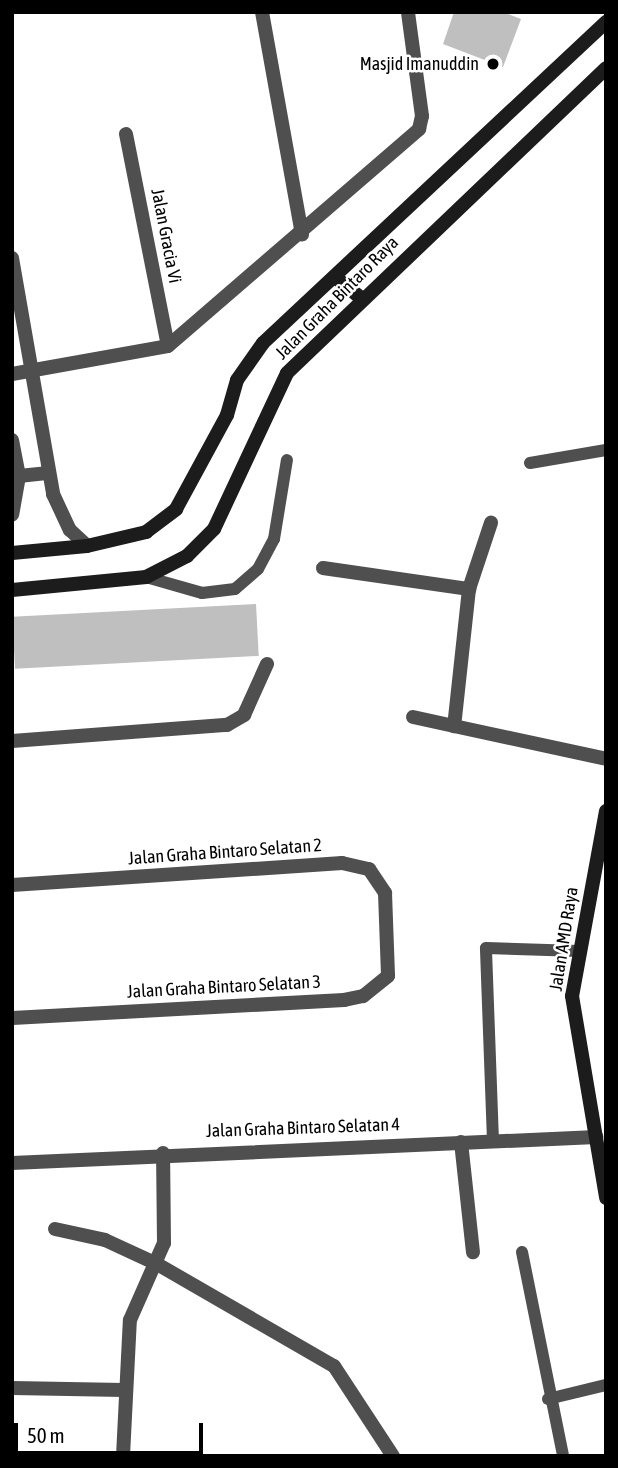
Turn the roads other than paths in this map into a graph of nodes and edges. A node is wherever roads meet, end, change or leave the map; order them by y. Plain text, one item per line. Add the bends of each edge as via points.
1 (262, 12) edge
2 (408, 12) edge
3 (606, 22) edge
4 (606, 68) edge
5 (126, 134) dead end
6 (302, 234) junction
7 (12, 258) edge
8 (335, 277) junction
9 (361, 298) junction
10 (168, 346) junction
11 (31, 370) junction
12 (12, 374) edge
13 (12, 440) edge
14 (606, 450) edge
15 (287, 460) dead end
16 (530, 463) dead end
17 (50, 473) junction
18 (19, 476) junction
19 (12, 514) edge
20 (491, 523) dead end
21 (87, 546) junction
22 (12, 553) edge
23 (323, 568) dead end
24 (146, 577) junction
25 (469, 589) junction
26 (12, 590) edge
27 (267, 664) dead end
28 (413, 718) dead end
29 (454, 726) junction
30 (12, 741) edge
31 (606, 759) edge
32 (606, 811) edge
33 (12, 885) edge
34 (387, 934) joint
35 (579, 951) junction
36 (12, 1018) edge
37 (596, 1137) junction
38 (493, 1141) junction
39 (461, 1142) junction
40 (163, 1153) junction
41 (12, 1163) edge
42 (606, 1198) edge
43 (55, 1229) dead end
44 (473, 1252) dead end
45 (522, 1252) dead end
46 (157, 1264) junction
47 (606, 1385) edge
48 (12, 1388) edge
49 (124, 1390) junction
50 (548, 1399) junction
51 (123, 1456) edge
52 (393, 1456) edge
53 (563, 1456) edge

1 - 6 street
2 - 6 street via 422,116 419,129
3 - 8 main road, Jalan Graha Bintaro Raya
4 - 9 main road, Jalan Graha Bintaro Raya
5 - 10 street, Jalan Gracia Vi
6 - 10 street
7 - 11 street
8 - 9 main road
8 - 21 main road, Jalan Graha Bintaro Raya via 263,343 237,380 227,415 176,509 146,532
9 - 24 main road, Jalan Graha Bintaro Raya via 287,373 214,529 187,556
10 - 11 street
11 - 12 street
11 - 17 street
13 - 18 street
14 - 16 lane
15 - 24 lane via 274,539 258,569 235,589 202,593
17 - 18 street
17 - 21 street via 60,514
18 - 19 street
20 - 25 street
21 - 22 main road, Jalan Graha Bintaro Raya
23 - 25 street
24 - 26 main road, Jalan Graha Bintaro Raya
25 - 29 street
27 - 30 street via 244,715 227,725
28 - 29 street
29 - 31 street
32 - 35 main road, Jalan AMD Raya
33 - 34 street, Jalan Graha Bintaro Selatan 2 via 342,863 369,869 386,893
34 - 36 street, Jalan Graha Bintaro Selatan 3 via 388,976 354,998
35 - 37 main road, Jalan AMD Raya via 572,996
35 - 38 lane via 486,948
37 - 38 street, Jalan Graha Bintaro Selatan 4
37 - 42 main road, Jalan AMD Raya
38 - 39 street, Jalan Graha Bintaro Selatan 4
39 - 40 street, Jalan Graha Bintaro Selatan 4
39 - 44 street
40 - 41 street, Jalan Graha Bintaro Selatan 4
40 - 46 street via 167,1222
43 - 46 street via 105,1240
45 - 50 lane
46 - 49 street via 138,1293 130,1320
46 - 52 street via 334,1366
47 - 50 lane
48 - 49 street
49 - 51 street
50 - 53 lane

